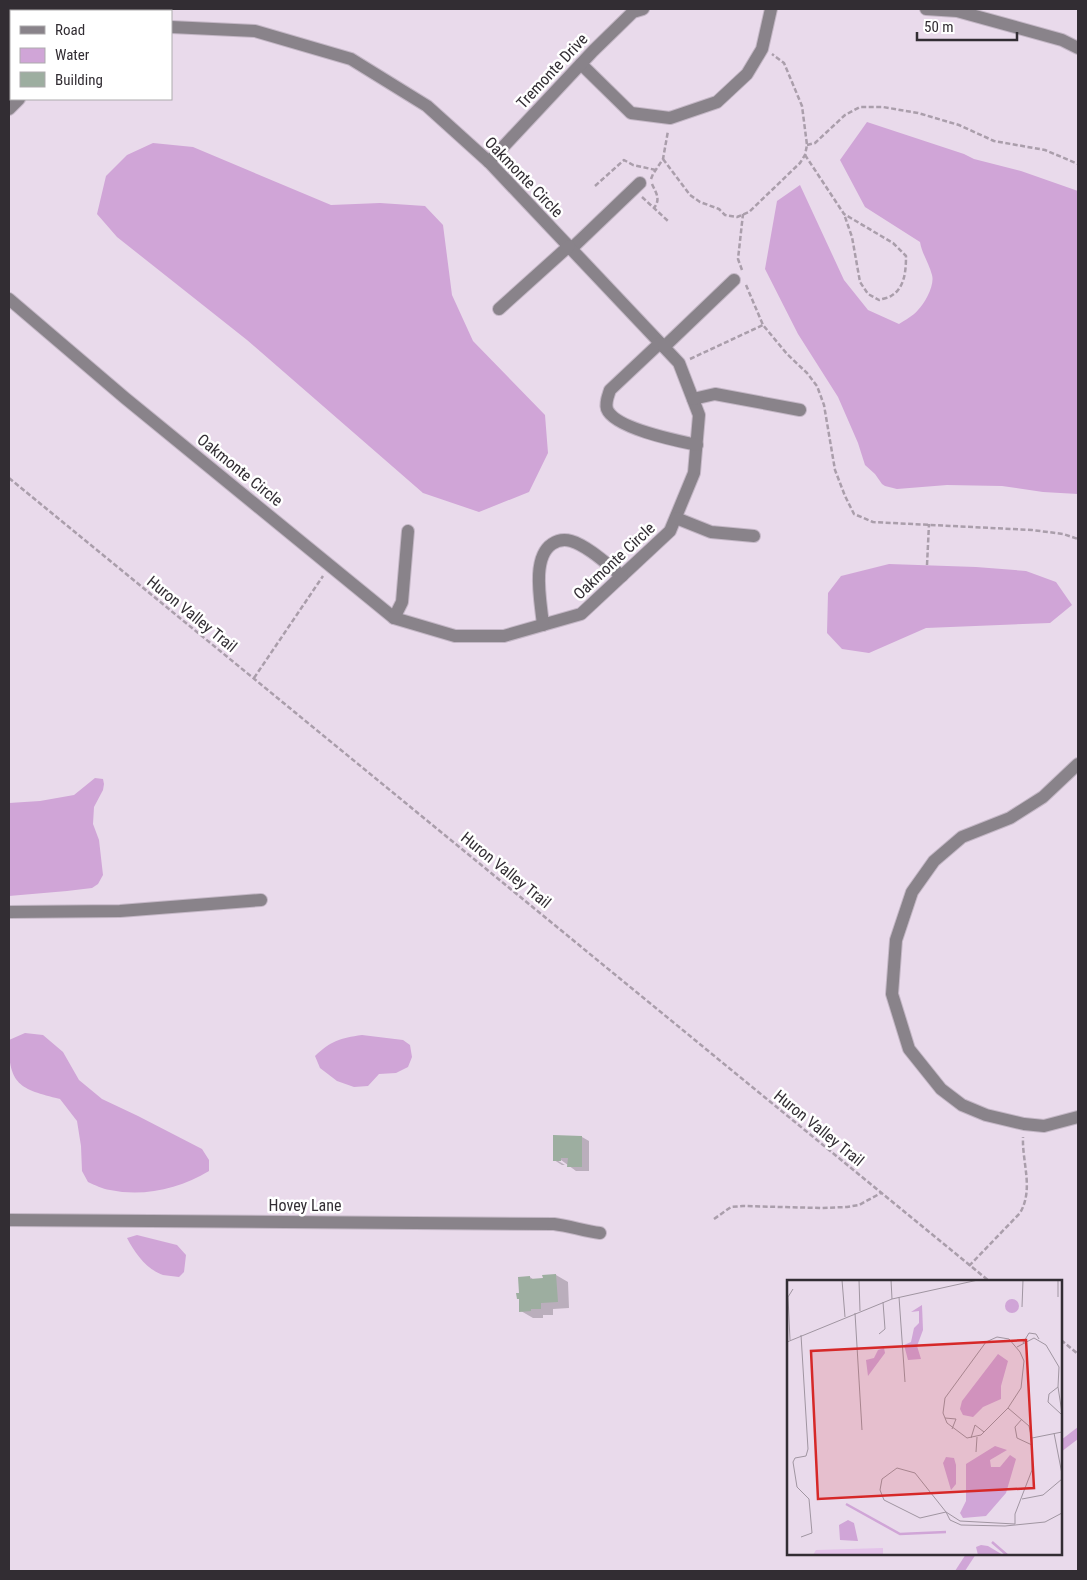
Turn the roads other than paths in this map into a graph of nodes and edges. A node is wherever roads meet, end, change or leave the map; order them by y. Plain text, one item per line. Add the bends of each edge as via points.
1 (643, 9) edge
2 (771, 9) edge
3 (926, 9) edge
4 (172, 27) edge
5 (1078, 48) edge
6 (581, 64) junction
7 (18, 100) edge
8 (9, 109) edge
9 (489, 162) junction
10 (637, 186) road end
11 (570, 247) junction
12 (734, 280) dead end
13 (9, 299) edge
14 (499, 309) dead end
15 (662, 345) junction
16 (693, 400) junction
17 (800, 410) dead end
18 (697, 445) junction
19 (676, 518) junction
20 (408, 531) dead end
21 (754, 536) dead end
22 (622, 576) junction
23 (394, 618) junction
24 (543, 625) junction
25 (1078, 764) edge
26 (261, 900) dead end
27 (9, 912) edge
28 (1078, 1117) edge
29 (9, 1220) edge
30 (600, 1233) dead end

1 - 6 street, Tremonte Drive via 633,12
2 - 6 street via 762,49 747,74 717,102 669,118 631,113
3 - 5 street via 957,11 1062,40
4 - 9 street, Oakmonte Circle via 255,31 351,59 428,106
6 - 9 street, Tremonte Drive
7 - 8 street
9 - 11 street, Oakmonte Circle
10 - 11 street
11 - 14 street
11 - 15 street, Oakmonte Circle
12 - 15 street
13 - 23 street, Oakmonte Circle
15 - 16 street, Oakmonte Circle via 680,365
15 - 18 street via 610,390 607,408 618,420 656,436
16 - 17 street via 715,394
16 - 18 street, Oakmonte Circle via 699,415
18 - 19 street, Oakmonte Circle via 694,473
19 - 21 street via 711,532
19 - 22 street, Oakmonte Circle via 670,531
20 - 23 street via 402,602
22 - 24 street, Oakmonte Circle via 580,614
22 - 24 street via 587,549 571,541 558,540 543,554 539,582
23 - 24 street, Oakmonte Circle via 455,636 504,636
25 - 28 street via 1043,797 1010,818 962,837 934,861 912,892 896,940 892,994 909,1049 941,1089 962,1104 986,1115 1024,1124 1044,1126
26 - 27 street via 120,911
29 - 30 street, Hovey Lane via 554,1224

